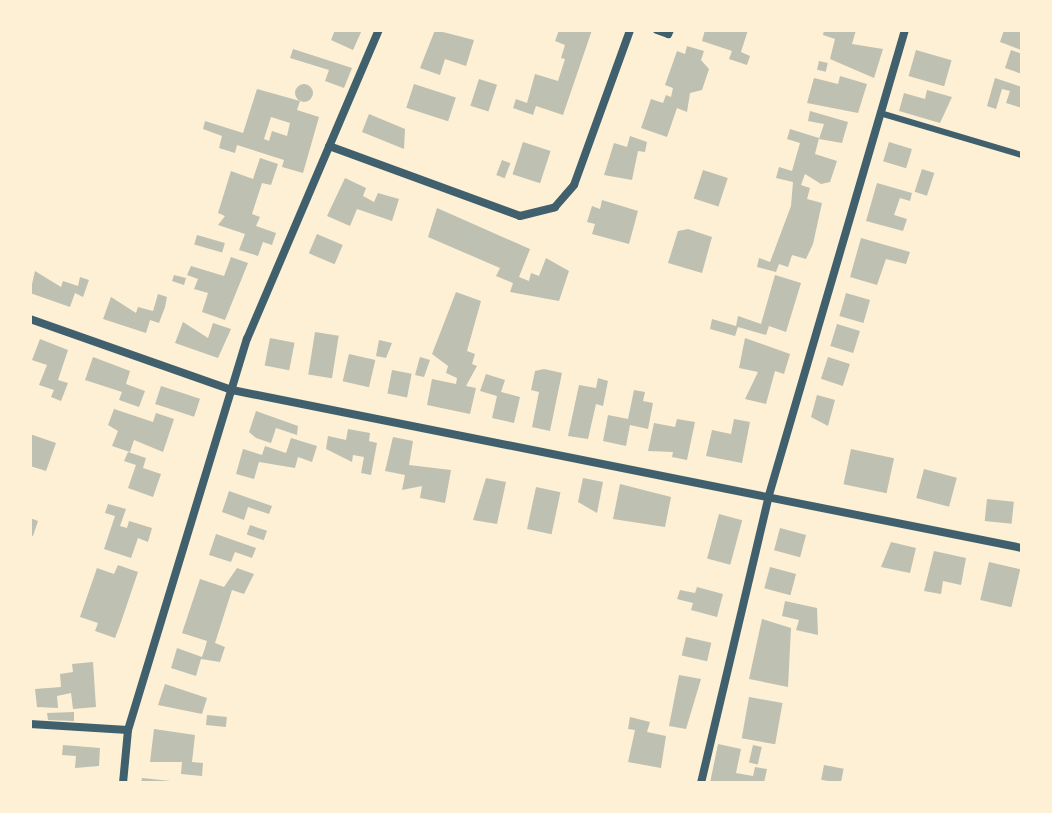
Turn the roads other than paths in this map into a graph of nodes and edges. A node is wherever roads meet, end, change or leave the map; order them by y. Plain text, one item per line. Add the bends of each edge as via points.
1 (379, 30) edge
2 (630, 30) edge
3 (657, 30) edge
4 (670, 30) edge
5 (905, 30) edge
6 (880, 113) junction
7 (329, 146) junction
8 (1022, 155) edge
9 (30, 319) edge
10 (232, 390) junction
11 (769, 495) junction
12 (1022, 548) edge
13 (30, 724) edge
14 (128, 730) junction
15 (123, 783) edge
16 (701, 783) edge

1 - 7 street
2 - 7 street via 574,185 555,207 520,216
3 - 4 street
5 - 6 street
6 - 8 lane
6 - 11 street
7 - 10 street via 247,339
9 - 10 street
10 - 11 street
10 - 14 street
11 - 12 street
11 - 16 street
13 - 14 street
14 - 15 street

